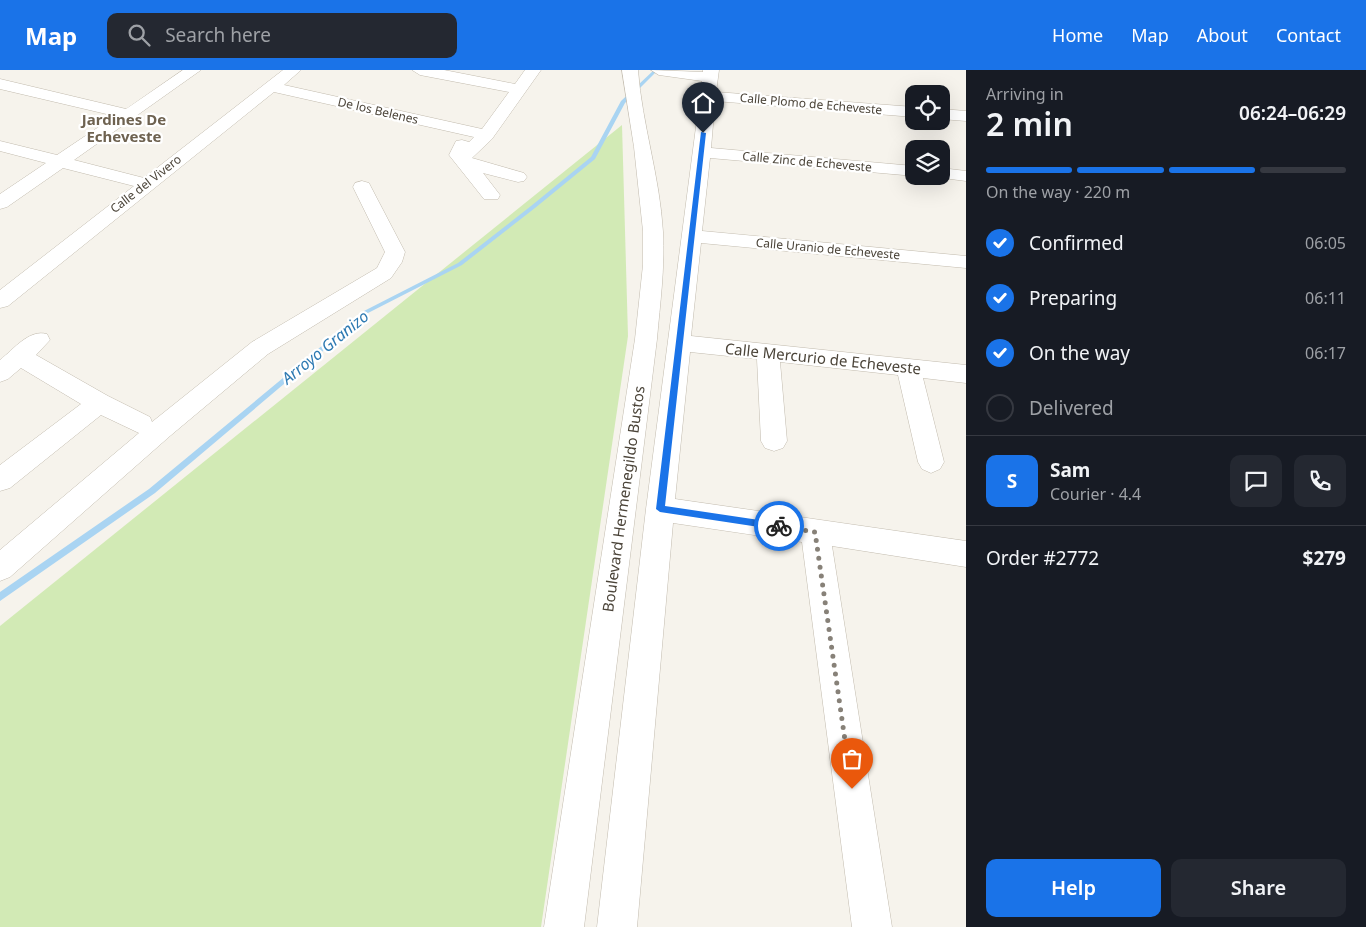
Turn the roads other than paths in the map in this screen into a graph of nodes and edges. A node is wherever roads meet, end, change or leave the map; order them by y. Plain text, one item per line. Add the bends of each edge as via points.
1 (293, 70) edge
2 (420, 70) edge
3 (533, 70) edge
4 (659, 70) edge
5 (185, 71) edge
6 (628, 78) edge
7 (710, 81) edge
8 (0, 84) edge
9 (272, 87) junction
10 (519, 89) junction
11 (905, 111) edge
12 (128, 114) junction
13 (950, 115) edge
14 (966, 116) edge
15 (481, 134) junction
16 (0, 146) edge
17 (701, 152) junction
18 (463, 160) junction
19 (58, 161) junction
20 (905, 170) edge
21 (950, 175) edge
22 (966, 176) edge
23 (518, 177) dead end
24 (146, 184) junction
25 (362, 187) dead end
26 (491, 195) dead end
27 (0, 203) edge
28 (691, 236) junction
29 (966, 262) edge
30 (0, 301) edge
31 (39, 340) dead end
32 (680, 343) junction
33 (768, 353) junction
34 (20, 356) junction
35 (909, 369) junction
36 (0, 373) edge
37 (966, 374) edge
38 (99, 403) junction
39 (141, 424) dead end
40 (774, 441) dead end
41 (931, 462) dead end
42 (0, 480) edge
43 (660, 509) junction
44 (815, 532) junction
45 (966, 554) edge
46 (0, 568) edge
47 (564, 927) edge
48 (617, 927) edge
49 (872, 927) edge

1 - 9 street, Calle del Vivero
2 - 10 street
3 - 10 street
4 - 7 street, Calle Plomo de Echeveste
5 - 12 street
6 - 47 street, Boulevard Hermenegildo Bustos via 643,147 653,248 646,340
7 - 11 street, Calle Plomo de Echeveste
7 - 17 street
8 - 12 street
9 - 15 street, De los Belenes
9 - 24 street, Calle del Vivero
10 - 15 street
12 - 19 street
13 - 14 street
15 - 18 street
16 - 19 street
17 - 20 street, Calle Zinc de Echeveste
17 - 28 street
18 - 23 street
18 - 26 street
19 - 24 street
19 - 27 street
21 - 22 street
24 - 30 street, Calle del Vivero
25 - 46 street via 396,252 384,273 260,348
28 - 29 street, Calle Uranio de Echeveste
28 - 32 street
31 - 34 street
32 - 33 street, Calle Mercurio de Echeveste
32 - 43 street
33 - 35 street, Calle Mercurio de Echeveste
33 - 40 street
34 - 36 street
34 - 38 street
35 - 37 street, Calle Mercurio de Echeveste
35 - 41 street
38 - 39 street
38 - 42 street
43 - 44 street
43 - 48 street
44 - 45 street
44 - 49 street

